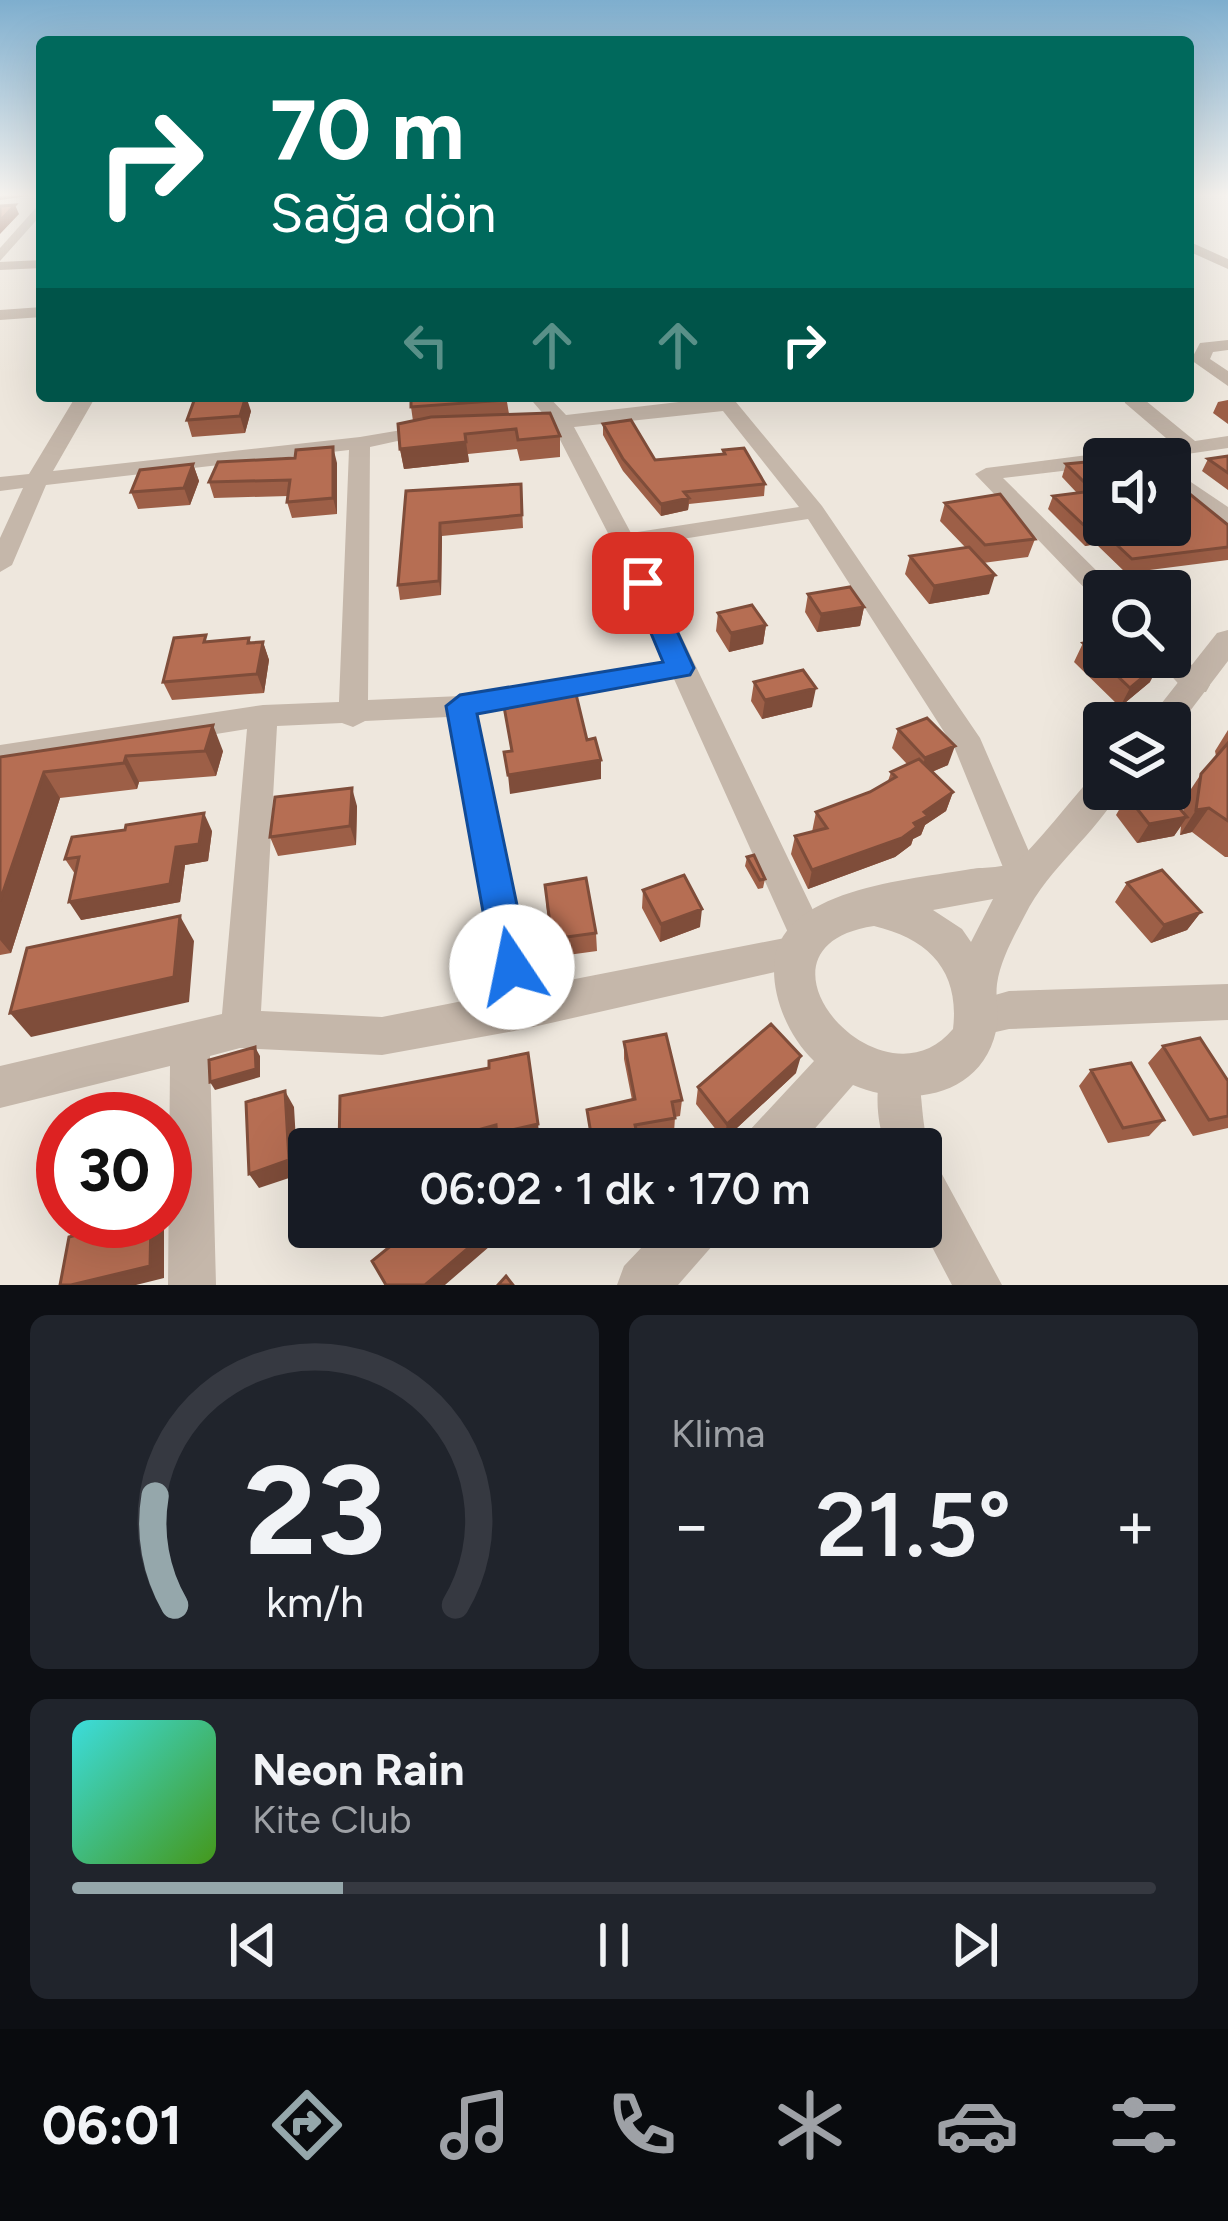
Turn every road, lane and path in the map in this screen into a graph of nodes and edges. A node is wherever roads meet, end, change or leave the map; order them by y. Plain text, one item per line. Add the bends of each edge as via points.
1 (36, 264) edge
2 (0, 266) edge
3 (36, 312) edge
4 (0, 315) edge
5 (1228, 345) edge
6 (1228, 380) edge
7 (82, 402) edge
8 (543, 402) edge
9 (710, 402) edge
10 (727, 402) edge
11 (1136, 402) edge
12 (491, 422) edge
13 (561, 422) junction
14 (452, 425) edge
15 (1179, 438) edge
16 (1228, 442) edge
17 (360, 443) junction
18 (1191, 447) edge
19 (1083, 462) edge
20 (38, 478) junction
21 (0, 484) edge
22 (1191, 490) edge
23 (814, 511) junction
24 (1228, 518) edge
25 (624, 541) junction
26 (0, 565) edge
27 (1083, 572) edge
28 (1216, 664) edge
29 (680, 668) junction
30 (1181, 702) edge
31 (460, 706) junction
32 (263, 716) junction
33 (353, 716) junction
34 (0, 757) edge
35 (1083, 810) edge
36 (1023, 877) junction
37 (861, 905) junction
38 (801, 943) junction
39 (977, 1000) junction
40 (1228, 1002) edge
41 (520, 1011) junction
42 (240, 1029) junction
43 (190, 1042) junction
44 (846, 1059) junction
45 (899, 1076) junction
46 (0, 1087) edge
47 (784, 1128) edge
48 (901, 1128) edge
49 (942, 1219) edge
50 (676, 1248) edge
51 (192, 1285) edge
52 (643, 1285) edge
53 (978, 1285) edge

1 - 2 street
3 - 4 street
5 - 6 street via 1206,347 1200,360
7 - 20 street
8 - 13 street
9 - 13 street
10 - 23 street
11 - 15 street
12 - 13 street
13 - 25 street
14 - 17 street
16 - 18 street
17 - 20 street
17 - 33 street
19 - 27 street via 986,474
20 - 21 street
20 - 26 street
22 - 24 street
23 - 25 street
23 - 36 street via 969,746
25 - 29 street
28 - 30 street
29 - 31 street
29 - 38 street
31 - 33 street
31 - 41 street
32 - 33 street
32 - 34 street
32 - 42 street
35 - 36 street
36 - 37 street
36 - 39 street
37 - 38 street via 820,919
37 - 39 street via 931,925 966,962
38 - 41 street
38 - 44 street via 793,974 807,1020
39 - 40 street via 1009,1010
39 - 45 street via 965,1051 948,1066
41 - 42 street via 382,1036
42 - 43 street
43 - 46 street
43 - 51 street
44 - 45 street
44 - 47 street
45 - 48 street
49 - 53 street
50 - 52 street

